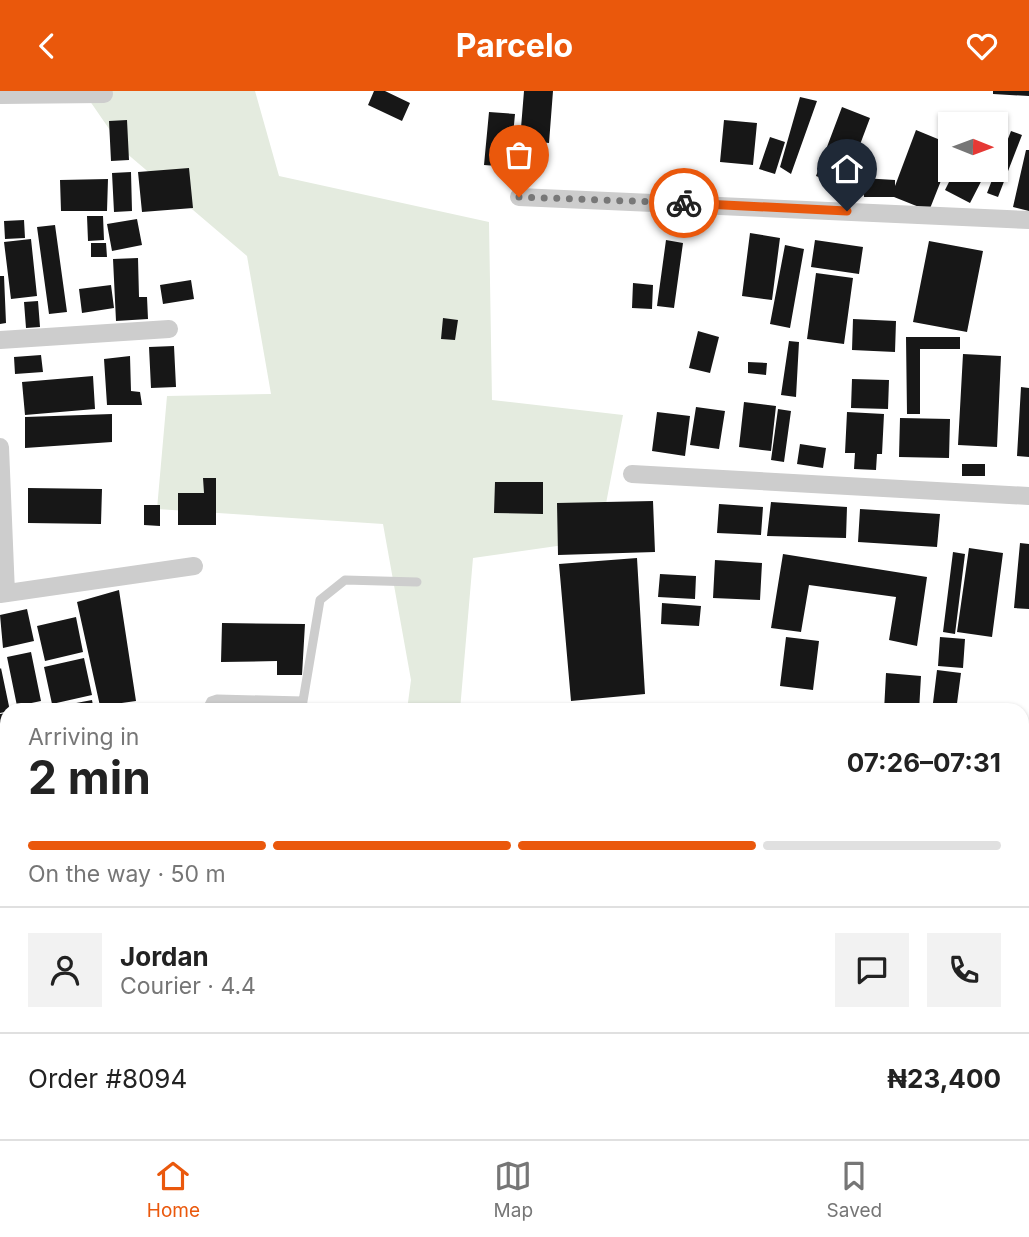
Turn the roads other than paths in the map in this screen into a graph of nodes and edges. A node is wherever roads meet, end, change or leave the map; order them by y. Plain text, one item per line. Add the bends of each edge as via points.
1 (0, 95) edge
2 (104, 95) dead end
3 (519, 197) dead end
4 (1029, 221) edge
5 (169, 329) dead end
6 (0, 340) edge
7 (0, 447) edge
8 (632, 474) dead end
9 (1029, 496) edge
10 (194, 566) dead end
11 (417, 582) dead end
12 (3, 594) edge
13 (210, 703) edge
14 (266, 703) edge
15 (303, 703) edge

1 - 2 street
3 - 4 street
5 - 6 street
7 - 12 street
8 - 9 street
10 - 12 street
11 - 15 lane via 345,580 320,600
13 - 14 lane via 217,699

